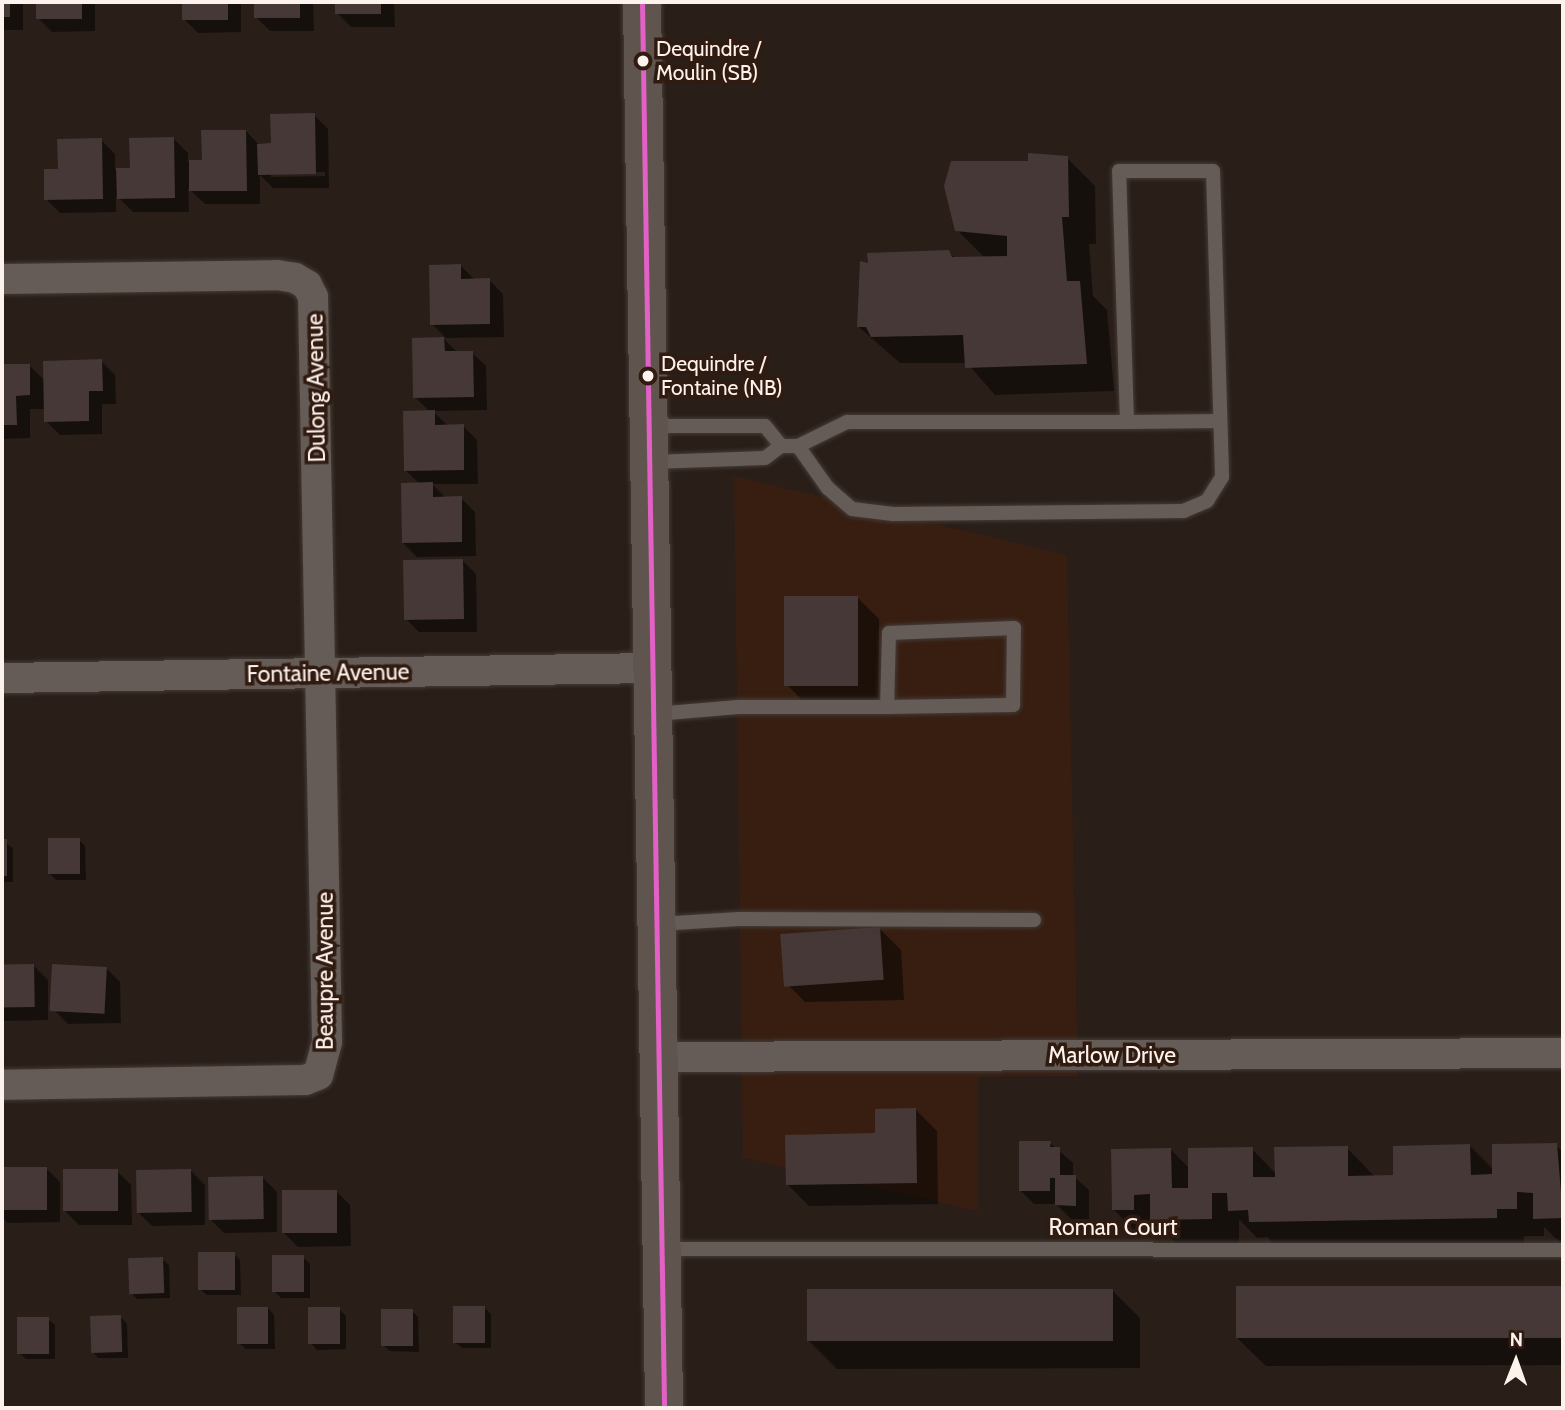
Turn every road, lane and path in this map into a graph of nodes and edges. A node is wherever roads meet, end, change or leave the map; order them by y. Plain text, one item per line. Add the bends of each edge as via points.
1 (642, 2) edge
2 (2, 279) edge
3 (1220, 421) junction
4 (1126, 422) junction
5 (650, 444) junction
6 (781, 446) junction
7 (798, 446) junction
8 (654, 668) junction
9 (320, 674) junction
10 (2, 678) edge
11 (887, 707) junction
12 (654, 715) junction
13 (1034, 920) dead end
14 (659, 924) junction
15 (1563, 1053) edge
16 (660, 1057) junction
17 (2, 1085) edge
18 (663, 1250) junction
19 (1563, 1250) edge
20 (664, 1408) edge

1 - 5 main road
2 - 9 street, Dulong Avenue via 277,275 307,285 315,303 317,334
3 - 4 lane
3 - 4 lane via 1213,171 1119,171
3 - 7 lane via 1222,477 1207,501 1184,511 893,514 852,509 827,487
4 - 7 lane via 847,422
5 - 6 lane via 765,458
5 - 6 lane via 765,426
5 - 8 main road
6 - 7 lane
8 - 9 street, Fontaine Avenue
8 - 12 main road
9 - 10 street, Fontaine Avenue
9 - 17 street, Beaupre Avenue via 327,1042 318,1075 289,1081
11 - 11 lane via 1013,705 1014,628 889,633
11 - 12 lane via 738,707
12 - 14 main road
13 - 14 lane via 739,919
14 - 16 main road
15 - 16 street, Marlow Drive
16 - 18 main road
18 - 19 lane, Roman Court
18 - 20 main road

